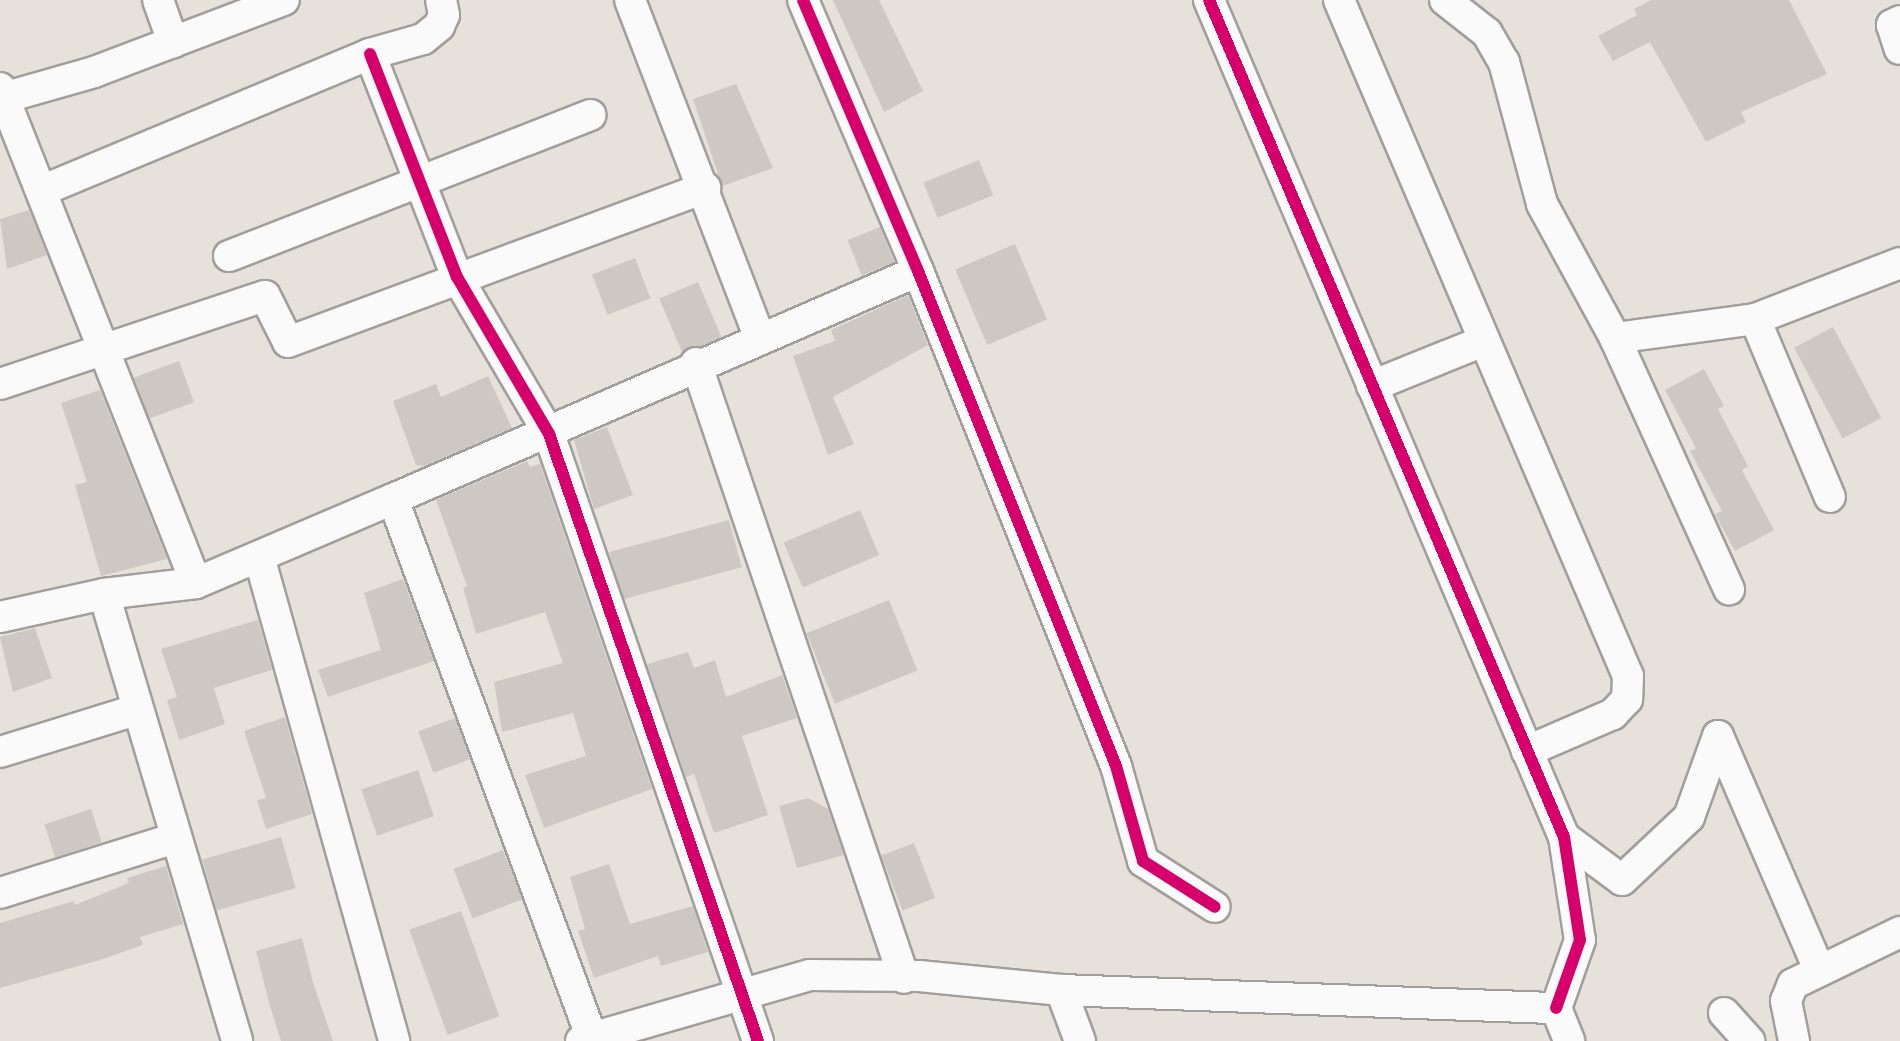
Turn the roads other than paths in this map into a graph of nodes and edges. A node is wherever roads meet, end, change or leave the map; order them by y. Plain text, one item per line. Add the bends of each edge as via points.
1 (158, 0) edge
2 (284, 0) edge
3 (441, 0) edge
4 (630, 0) edge
5 (803, 0) edge
6 (1209, 0) edge
7 (1339, 0) edge
8 (1445, 0) edge
9 (173, 42) junction
10 (370, 54) junction
11 (2, 93) edge
12 (590, 115) dead end
13 (417, 184) junction
14 (705, 188) junction
15 (41, 191) junction
16 (229, 256) dead end
17 (1900, 264) edge
18 (918, 271) junction
19 (457, 277) junction
20 (1755, 319) junction
21 (760, 338) junction
22 (1615, 338) junction
23 (1481, 342) junction
24 (106, 349) junction
25 (696, 363) junction
26 (0, 384) edge
27 (1372, 386) junction
28 (549, 434) junction
29 (1830, 497) dead end
30 (393, 499) junction
31 (260, 560) junction
32 (196, 583) junction
33 (1729, 589) dead end
34 (104, 594) junction
35 (0, 617) edge
36 (136, 710) junction
37 (1527, 751) junction
38 (0, 752) edge
39 (1564, 837) junction
40 (175, 838) junction
41 (0, 893) edge
42 (1215, 907) dead end
43 (1900, 932) edge
44 (1819, 969) junction
45 (904, 978) junction
46 (1061, 990) junction
47 (743, 994) junction
48 (1556, 1008) junction
49 (1724, 1013) dead end
50 (589, 1040) edge
51 (237, 1041) edge
52 (394, 1041) edge
53 (758, 1041) edge
54 (1080, 1041) edge
55 (1569, 1041) edge
56 (1749, 1041) edge
57 (1794, 1041) edge

1 - 9 street
2 - 9 street
3 - 10 street via 444,15 439,26 423,39
4 - 14 street
5 - 18 street
6 - 27 street
7 - 23 street
8 - 22 street via 1487,33 1504,62 1542,204
9 - 11 street
10 - 13 street
10 - 15 street
11 - 15 street
12 - 13 street
13 - 16 street
13 - 19 street
14 - 19 street
14 - 21 street
15 - 24 street
17 - 20 street
18 - 21 street
18 - 42 street via 1116,766 1143,861
19 - 24 street via 288,342 265,296
19 - 28 street
20 - 22 street
20 - 29 street
21 - 25 street
22 - 33 street
23 - 27 street
23 - 37 street via 1628,676 1627,699 1613,714
24 - 26 street
24 - 32 street
25 - 28 street
25 - 45 street
27 - 37 street
28 - 30 street
28 - 47 street
30 - 31 street
30 - 50 street
31 - 32 street
31 - 52 street
32 - 34 street
34 - 35 street
34 - 36 street
36 - 38 street
36 - 40 street
37 - 39 street
39 - 44 street via 1622,880 1689,817 1718,736
39 - 48 street via 1580,940
40 - 41 street
40 - 51 street
43 - 44 street
44 - 57 street via 1793,984 1786,1001
45 - 46 street
45 - 47 street via 810,975
46 - 48 street
46 - 54 street
47 - 50 street
47 - 53 street
48 - 55 street
49 - 56 street

